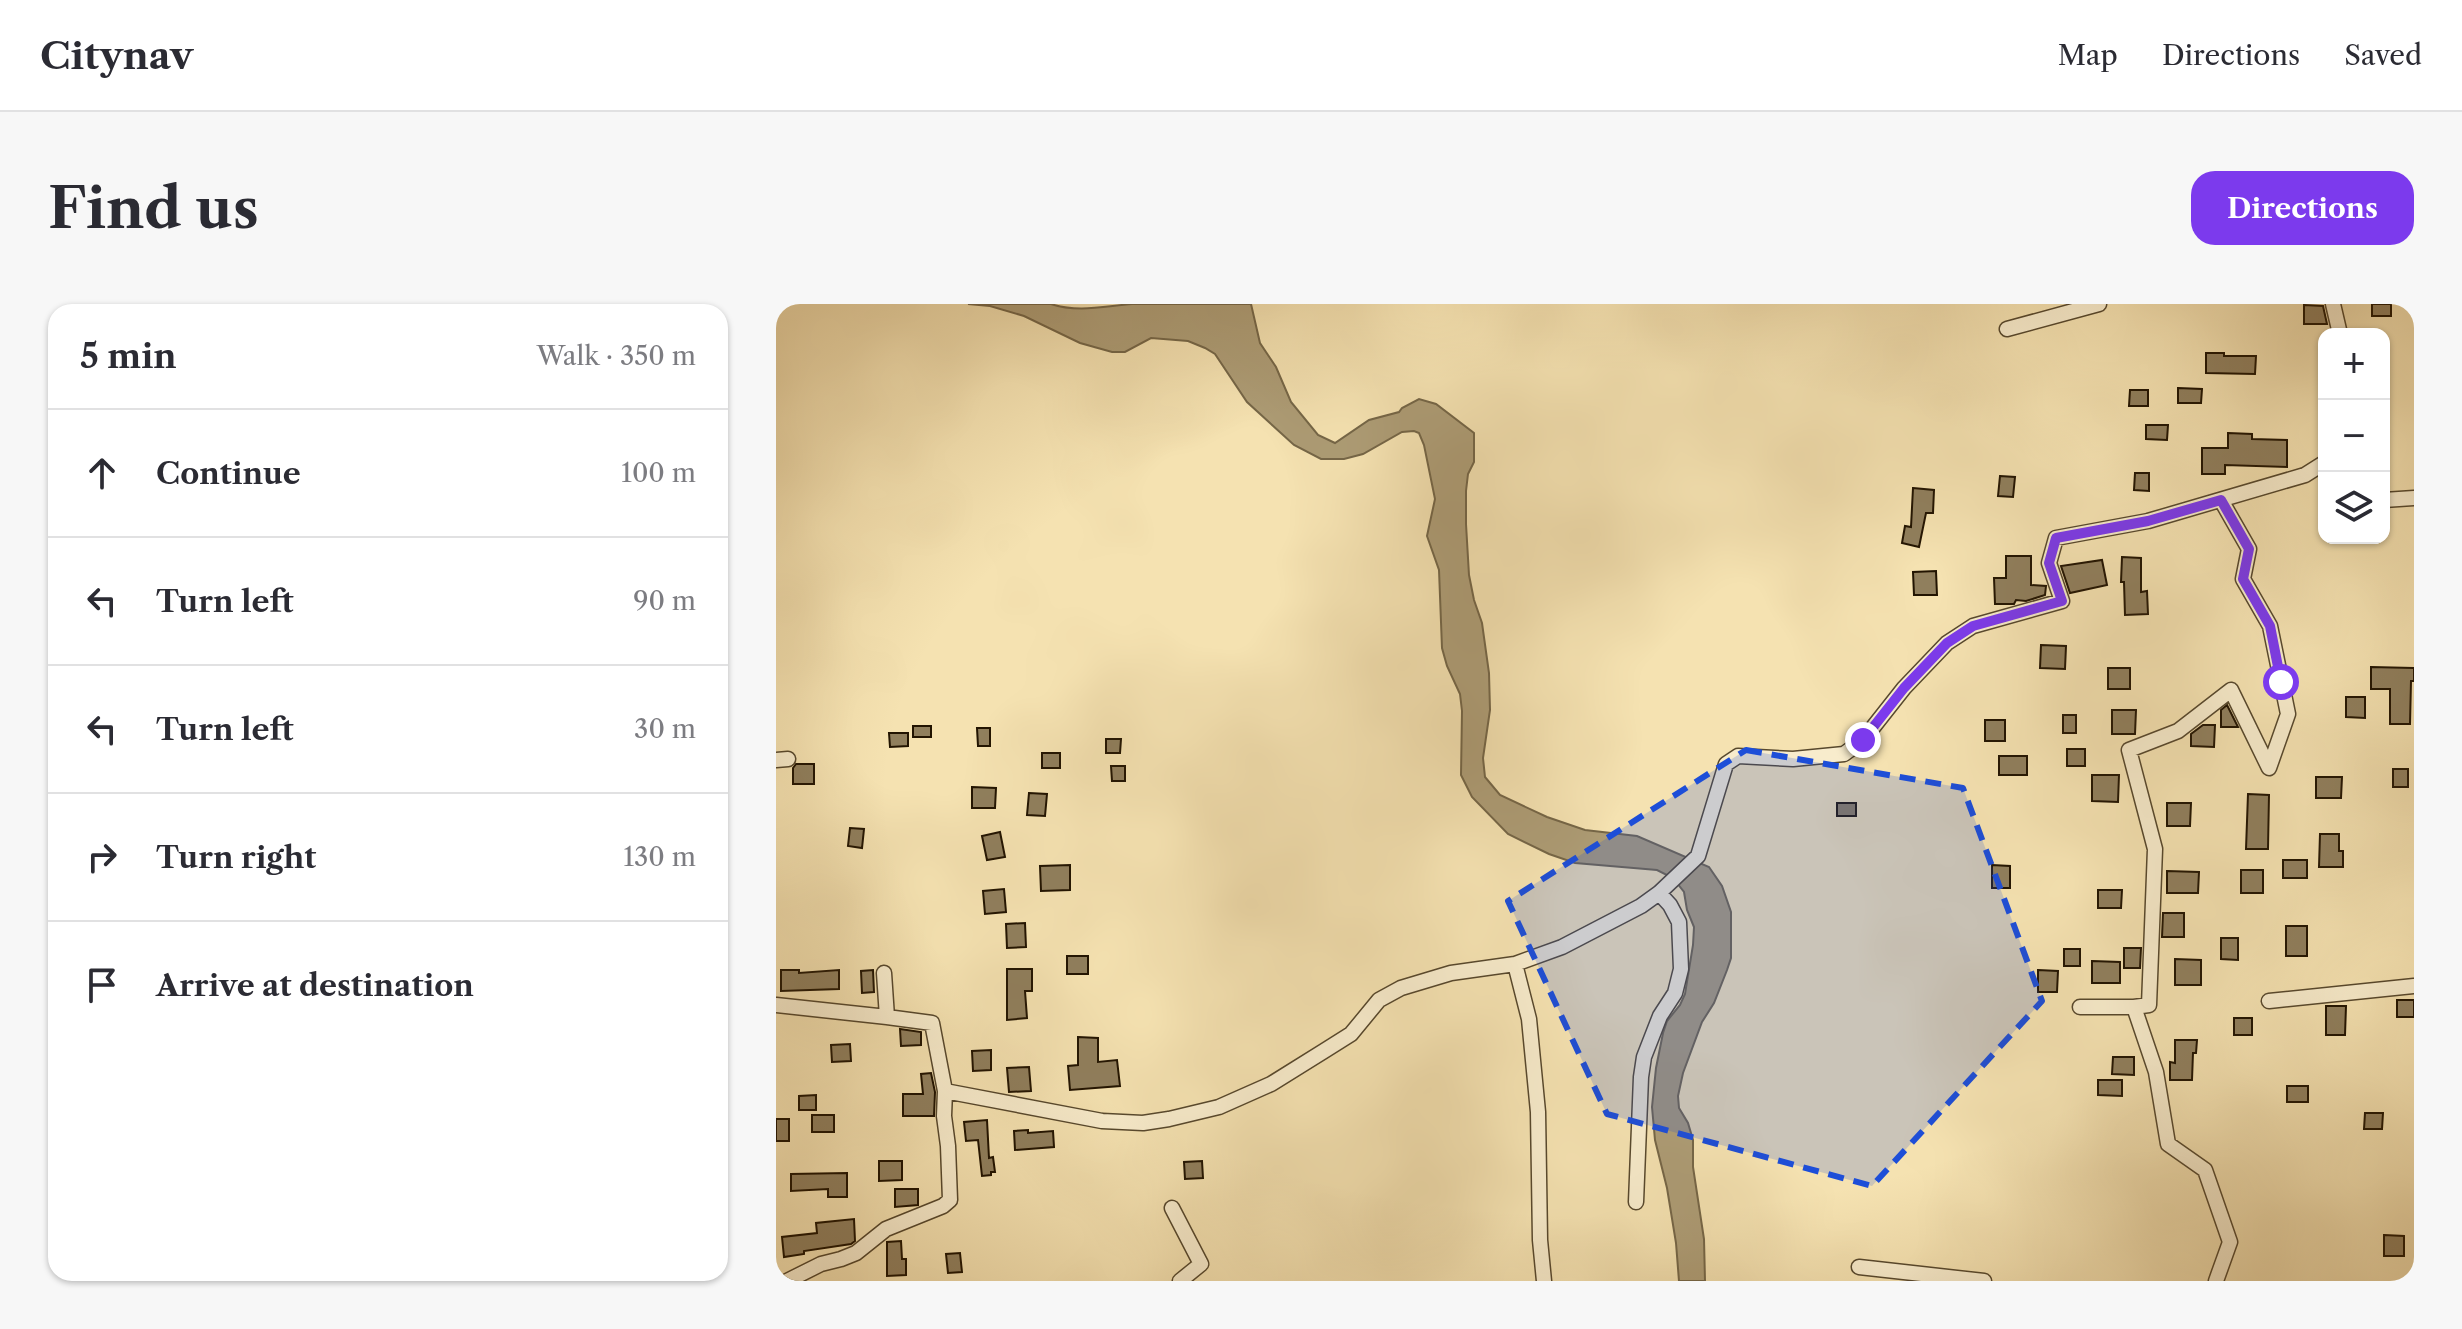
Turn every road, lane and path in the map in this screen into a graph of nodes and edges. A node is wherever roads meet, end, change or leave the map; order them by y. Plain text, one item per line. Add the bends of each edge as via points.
1 (2099, 304) edge
2 (2333, 304) edge
3 (2060, 308) edge
4 (2339, 328) edge
5 (2007, 329) dead end
6 (2318, 467) edge
7 (2414, 498) edge
8 (2221, 500) junction
9 (2390, 500) edge
10 (1663, 889) junction
11 (1515, 964) junction
12 (884, 973) dead end
13 (2414, 986) edge
14 (2269, 1001) dead end
15 (776, 1005) edge
16 (2080, 1007) dead end
17 (2134, 1007) junction
18 (887, 1017) junction
19 (945, 1091) junction
20 (1636, 1202) dead end
21 (1172, 1208) dead end
22 (1859, 1267) dead end
23 (787, 1281) edge
24 (1180, 1281) edge
25 (1544, 1281) edge
26 (1984, 1281) edge
27 (2216, 1281) edge

1 - 3 street
2 - 4 street
3 - 5 street
6 - 8 street
7 - 9 street
8 - 10 street via 2148,521 2056,538 2049,563 2062,601 1973,626 1947,643 1863,740 1844,754 1793,759 1738,756 1726,764 1698,856
8 - 17 street via 2249,549 2243,579 2270,626 2288,714 2269,768 2231,690 2178,731 2129,750 2155,849 2149,1005
10 - 11 street via 1562,947
10 - 20 street via 1679,922 1681,969 1644,1057
11 - 19 street via 1451,973 1401,988 1379,1000 1351,1034 1271,1084 1219,1107 1169,1119 1102,1121
11 - 25 street via 1529,1019 1538,1112
12 - 18 street
13 - 14 street
15 - 18 street
16 - 17 street
17 - 27 street via 2156,1072 2168,1144 2205,1170 2230,1242
18 - 19 street via 932,1023
19 - 23 street via 950,1200 886,1229 856,1253
21 - 24 street via 1201,1264
22 - 26 street

